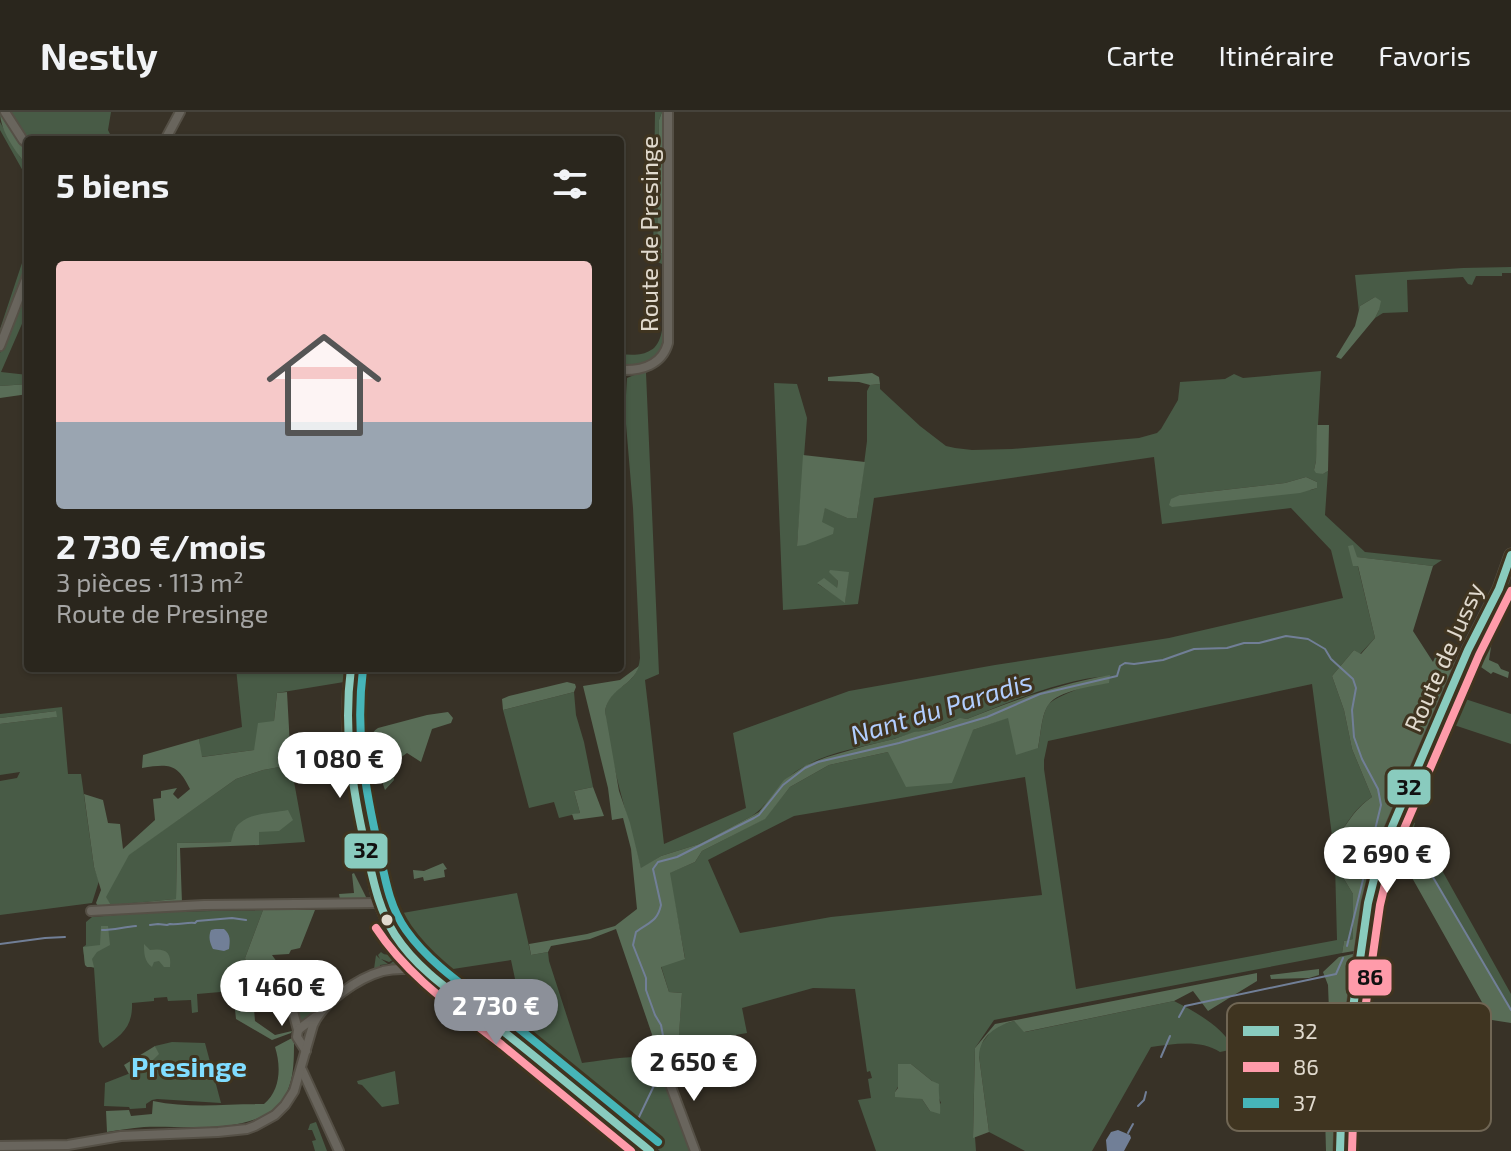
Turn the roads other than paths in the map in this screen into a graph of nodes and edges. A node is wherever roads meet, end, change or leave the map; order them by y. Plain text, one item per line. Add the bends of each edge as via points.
1 (5, 112) edge
2 (180, 112) edge
3 (668, 112) edge
4 (167, 136) edge
5 (24, 141) edge
6 (24, 284) edge
7 (0, 346) edge
8 (624, 370) edge
9 (1511, 555) edge
10 (351, 672) edge
11 (378, 903) junction
12 (91, 911) dead end
13 (427, 973) junction
14 (285, 981) dead end
15 (1354, 1003) edge
16 (316, 1017) junction
17 (298, 1030) junction
18 (306, 1051) junction
19 (661, 1059) dead end
20 (301, 1070) junction
21 (1341, 1131) edge
22 (0, 1146) edge
23 (339, 1151) edge
24 (650, 1151) edge
25 (695, 1151) edge
26 (1340, 1151) edge

1 - 5 street
2 - 4 street
3 - 8 street, Route de Presinge via 668,343 653,364
6 - 7 street
9 - 15 main road, Route de Jussy via 1374,874
10 - 11 street via 351,772
11 - 12 street
11 - 13 street via 394,934
13 - 16 street via 390,970 366,978
13 - 24 street
14 - 17 street
16 - 17 street
16 - 18 street
17 - 18 street
18 - 20 street
19 - 25 street
20 - 22 street via 285,1105 247,1129 121,1136 45,1147
20 - 23 street
21 - 26 main road, Route de Jussy

